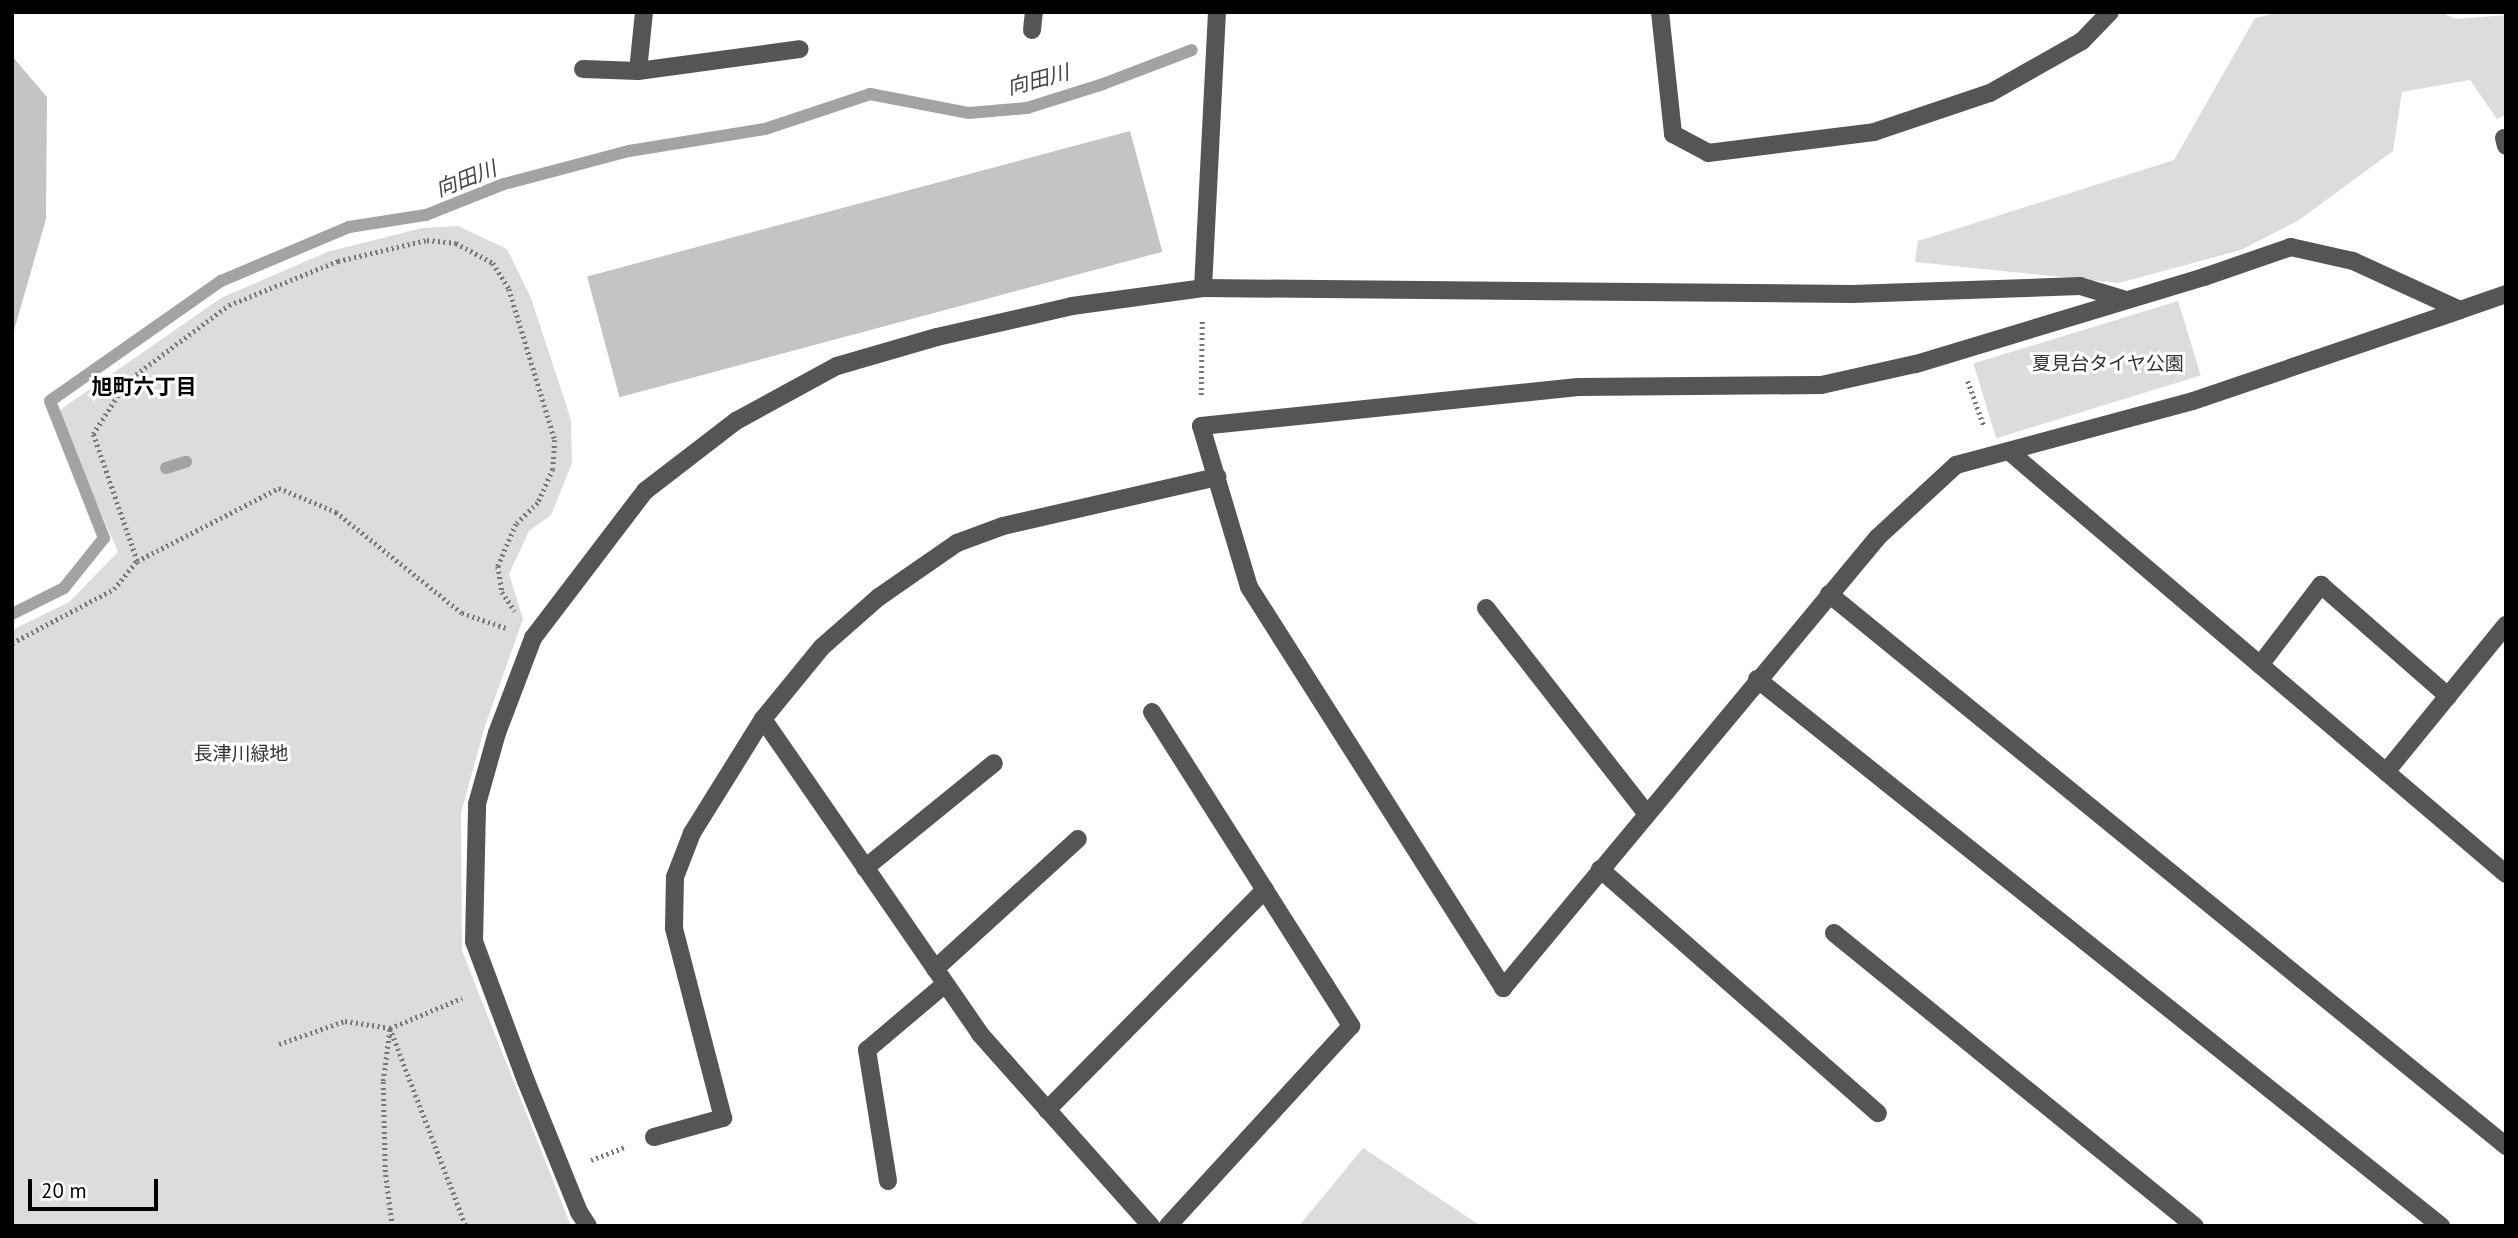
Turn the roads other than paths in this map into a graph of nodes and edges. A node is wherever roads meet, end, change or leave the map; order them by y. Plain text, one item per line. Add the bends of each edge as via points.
1 (644, 12) edge
2 (1217, 12) edge
3 (1660, 12) edge
4 (2110, 12) edge
5 (800, 49) dead end
6 (583, 69) dead end
7 (638, 71) junction
8 (1203, 288) junction
9 (2506, 294) edge
10 (2123, 299) junction
11 (2459, 310) junction
12 (2002, 453) junction
13 (1217, 477) junction
14 (1829, 594) junction
15 (1486, 608) dead end
16 (2506, 625) edge
17 (2260, 665) junction
18 (1757, 679) junction
19 (2448, 696) junction
20 (1152, 712) dead end
21 (763, 719) junction
22 (994, 763) dead end
23 (2386, 772) junction
24 (1646, 813) junction
25 (1078, 839) dead end
26 (865, 868) junction
27 (1600, 869) junction
28 (2506, 874) edge
29 (1265, 890) junction
30 (1834, 933) dead end
31 (935, 969) junction
32 (946, 984) junction
33 (1047, 1110) junction
34 (1878, 1113) dead end
35 (654, 1137) road end
36 (2506, 1146) edge
37 (888, 1181) dead end
38 (588, 1226) edge
39 (1152, 1226) edge
40 (1168, 1226) edge
41 (2194, 1226) edge
42 (2441, 1226) edge

1 - 7 street
2 - 8 street
3 - 4 street via 1674,134 1708,153 1874,132 1990,93 2082,41
5 - 7 street
6 - 7 street
8 - 10 street via 1852,294 2080,286
8 - 38 street via 1072,306 837,366 736,421 645,491 533,638 477,804 474,940
9 - 11 street
10 - 11 street via 2204,278 2291,247 2353,261
10 - 13 street via 1915,363 1821,385 1578,387 1202,426
11 - 12 street via 2193,401
12 - 14 street via 1956,465 1878,537
12 - 17 street
13 - 21 street via 1003,526 957,544 879,597 832,639
13 - 27 street via 1250,587 1503,988
14 - 18 street
14 - 36 street
15 - 24 street
16 - 19 street
17 - 19 street via 2321,585
17 - 23 street
18 - 24 street
18 - 42 street
19 - 23 street
20 - 29 street
21 - 26 street
21 - 35 street via 692,833 676,877 674,928 723,1118
22 - 26 street
23 - 28 street
24 - 27 street
25 - 31 street
26 - 31 street
27 - 34 street
29 - 33 street
29 - 40 street via 1351,1026
30 - 41 street
31 - 32 street
32 - 33 street via 980,1034
32 - 37 street via 867,1050
33 - 39 street

